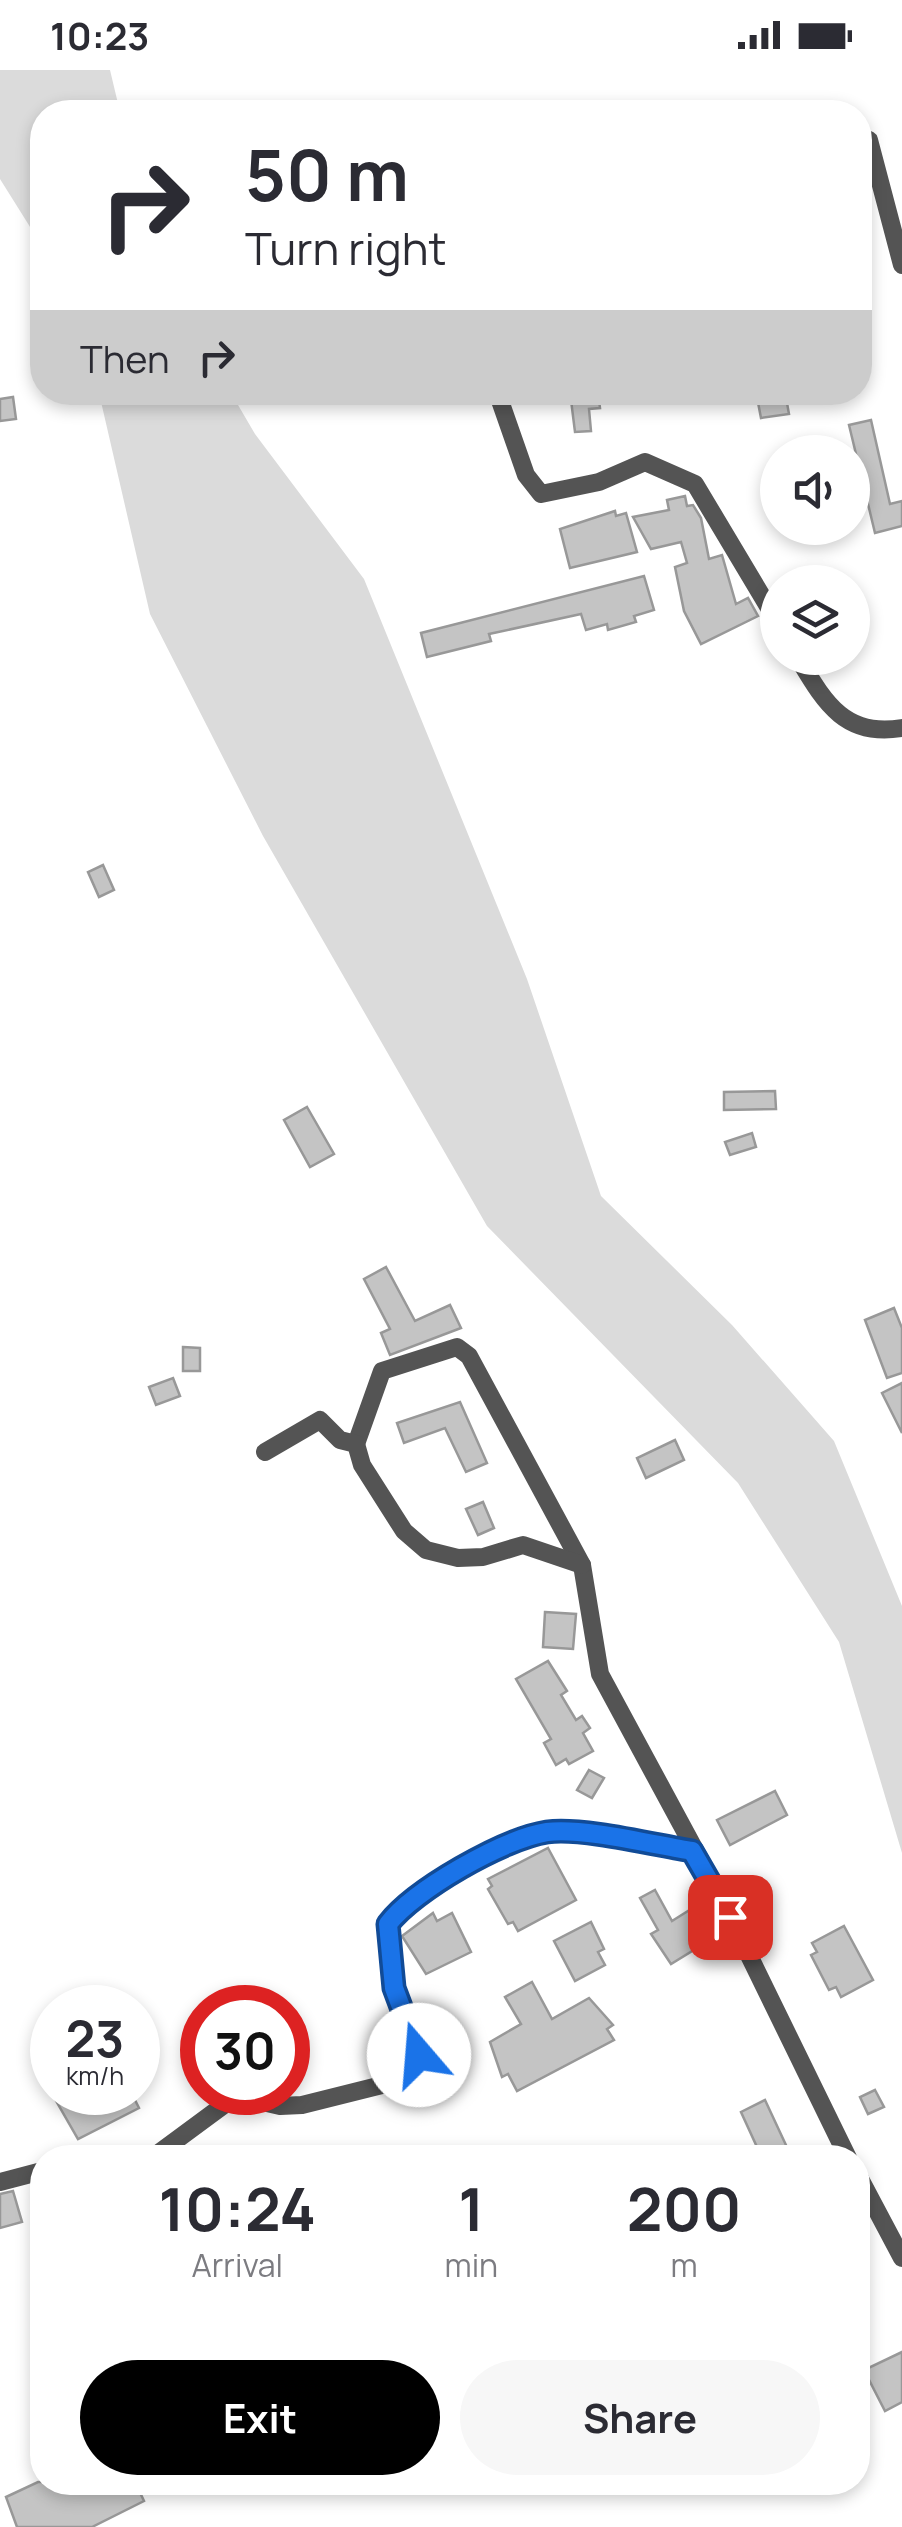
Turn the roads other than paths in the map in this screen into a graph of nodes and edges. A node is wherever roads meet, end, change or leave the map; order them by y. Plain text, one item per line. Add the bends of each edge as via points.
1 (872, 148) edge
2 (902, 265) edge
3 (502, 405) edge
4 (760, 594) edge
5 (809, 675) edge
6 (902, 728) edge
7 (356, 1444) junction
8 (265, 1452) dead end
9 (582, 1565) junction
10 (692, 1851) junction
11 (170, 2145) edge
12 (842, 2145) edge
13 (30, 2174) edge
14 (0, 2182) edge
15 (870, 2198) edge
16 (902, 2258) edge

1 - 2 street
3 - 4 street via 526,474 542,494 599,482 645,462 688,477
5 - 6 street via 846,723
7 - 8 street via 340,1440 320,1420
7 - 9 street via 404,1530 426,1550 482,1558 523,1545
7 - 9 street via 382,1371 457,1347 487,1386
9 - 10 street via 600,1674
10 - 11 street via 547,1832 434,1883 388,1924 394,1988 419,2055 410,2078 302,2105 236,2096
10 - 12 street
13 - 14 street
15 - 16 street

